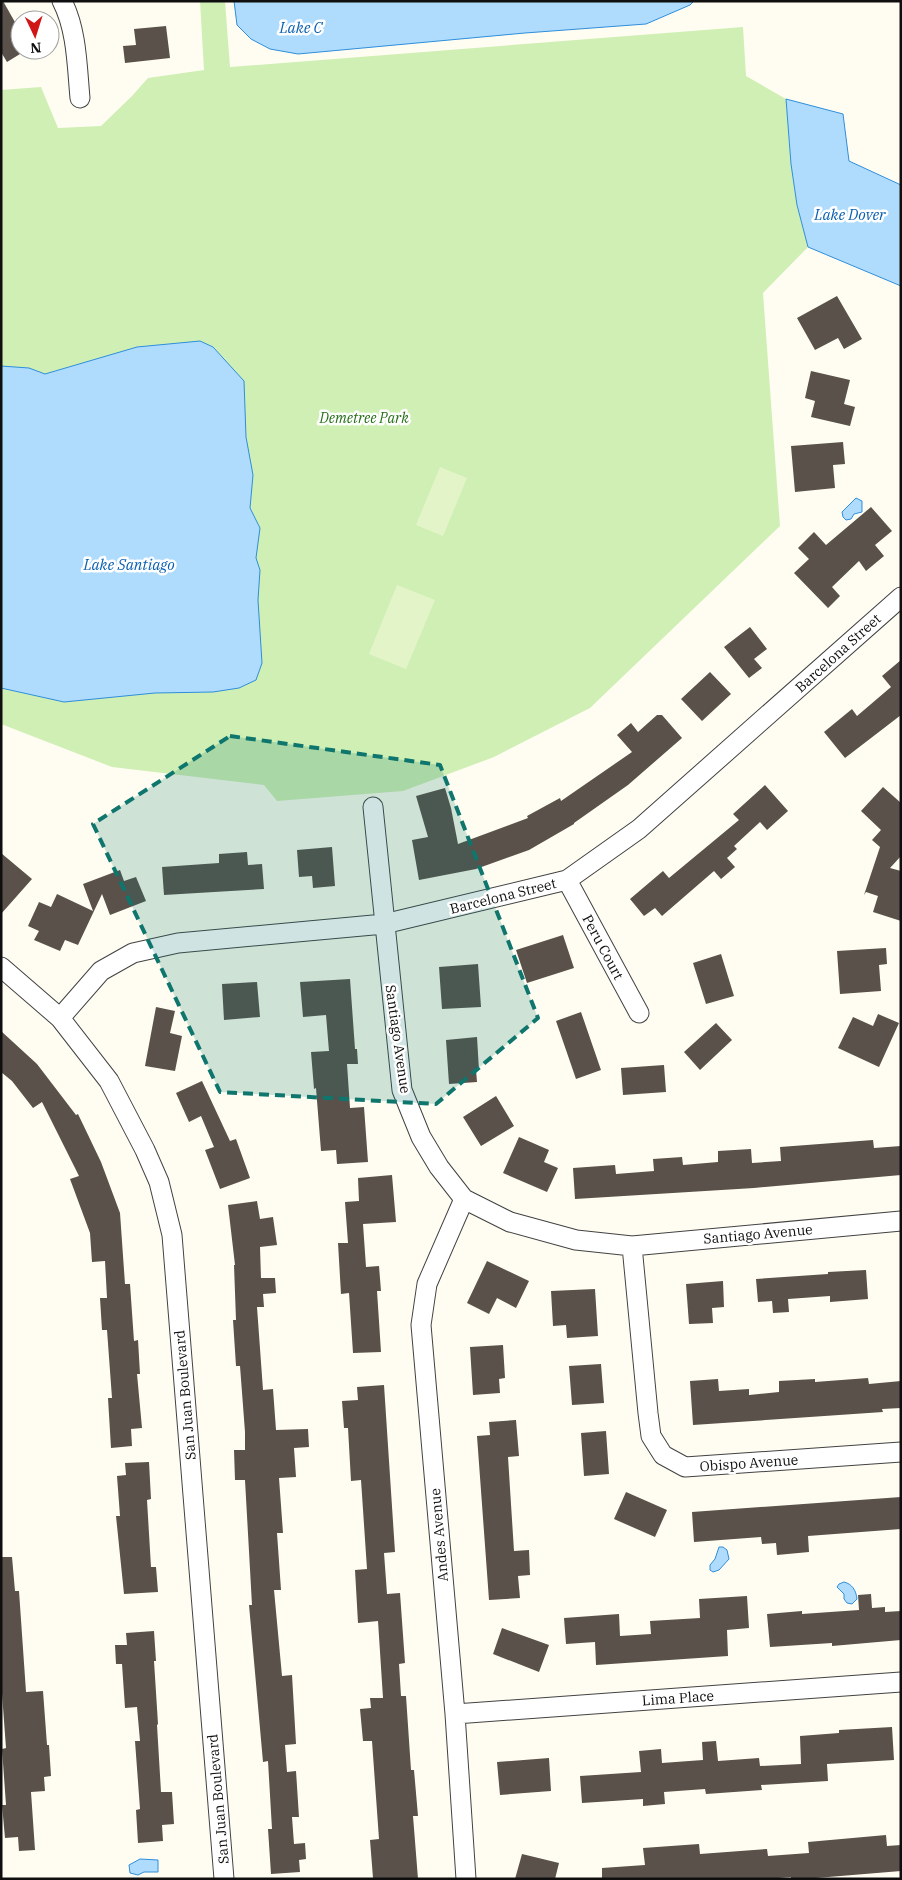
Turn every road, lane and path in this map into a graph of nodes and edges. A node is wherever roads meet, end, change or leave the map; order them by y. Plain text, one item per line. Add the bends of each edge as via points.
1 (62, 1) edge
2 (80, 98) dead end
3 (901, 597) edge
4 (373, 807) dead end
5 (567, 880) junction
6 (384, 924) junction
7 (1, 967) edge
8 (639, 1013) dead end
9 (60, 1018) junction
10 (464, 1199) junction
11 (901, 1221) edge
12 (632, 1246) junction
13 (901, 1452) edge
14 (901, 1682) edge
15 (455, 1714) junction
16 (224, 1879) edge
17 (466, 1879) edge

1 - 2 street via 74,39
3 - 5 street, Barcelona Street via 639,829
4 - 6 street, Santiago Avenue
5 - 6 street, Barcelona Street
5 - 8 street, Peru Court
6 - 9 street, Barcelona Street via 178,943 133,953 101,971
6 - 10 street, Santiago Avenue via 402,1090 439,1168
7 - 9 street, San Juan Boulevard
9 - 16 street, San Juan Boulevard via 109,1081 145,1150 159,1182 172,1235
10 - 12 street, Santiago Avenue via 510,1222 576,1240
10 - 15 street, Andes Avenue via 427,1284 421,1324
11 - 12 street, Santiago Avenue
12 - 13 street, Obispo Avenue via 651,1436 663,1454 685,1467 692,1467
14 - 15 street, Lima Place
15 - 17 street, Andes Avenue

